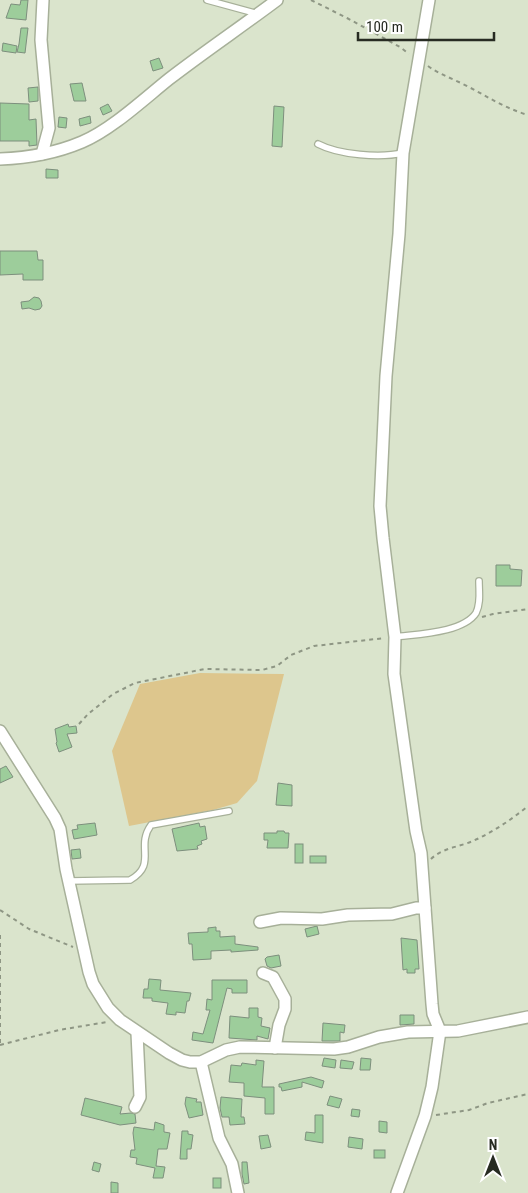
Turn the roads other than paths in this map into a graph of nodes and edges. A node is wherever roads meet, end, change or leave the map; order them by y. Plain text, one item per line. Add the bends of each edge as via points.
1 (43, 0) edge
2 (208, 0) edge
3 (277, 0) edge
4 (430, 0) edge
5 (258, 14) junction
6 (318, 144) dead end
7 (403, 153) junction
8 (42, 154) junction
9 (0, 159) edge
10 (479, 582) dead end
11 (395, 637) junction
12 (0, 731) edge
13 (229, 811) dead end
14 (69, 881) junction
15 (425, 908) junction
16 (260, 922) dead end
17 (263, 972) dead end
18 (528, 1017) edge
19 (440, 1030) junction
20 (137, 1032) junction
21 (274, 1048) junction
22 (201, 1062) junction
23 (135, 1108) dead end
24 (238, 1193) edge
25 (397, 1193) edge

1 - 8 street via 41,40 49,128
2 - 5 lane
3 - 5 street
4 - 7 street
5 - 8 street via 109,126 83,142
6 - 7 lane via 329,150 360,154 388,156
7 - 11 street via 380,506
8 - 9 street
10 - 11 lane via 480,600 476,613 465,623 440,631
11 - 15 street via 394,674 416,832 422,853
12 - 14 street via 57,824
13 - 14 lane via 151,825 145,834 145,866 130,880
14 - 20 street via 93,984 108,1008
15 - 16 street via 392,914 281,918
15 - 19 street via 433,1014
17 - 21 street via 273,977 285,999
18 - 19 street via 458,1030
19 - 21 street via 379,1037 348,1047
19 - 25 street via 426,1116
20 - 22 street via 182,1060
20 - 23 street via 140,1097
21 - 22 street via 240,1047
22 - 24 street via 219,1138 232,1164

